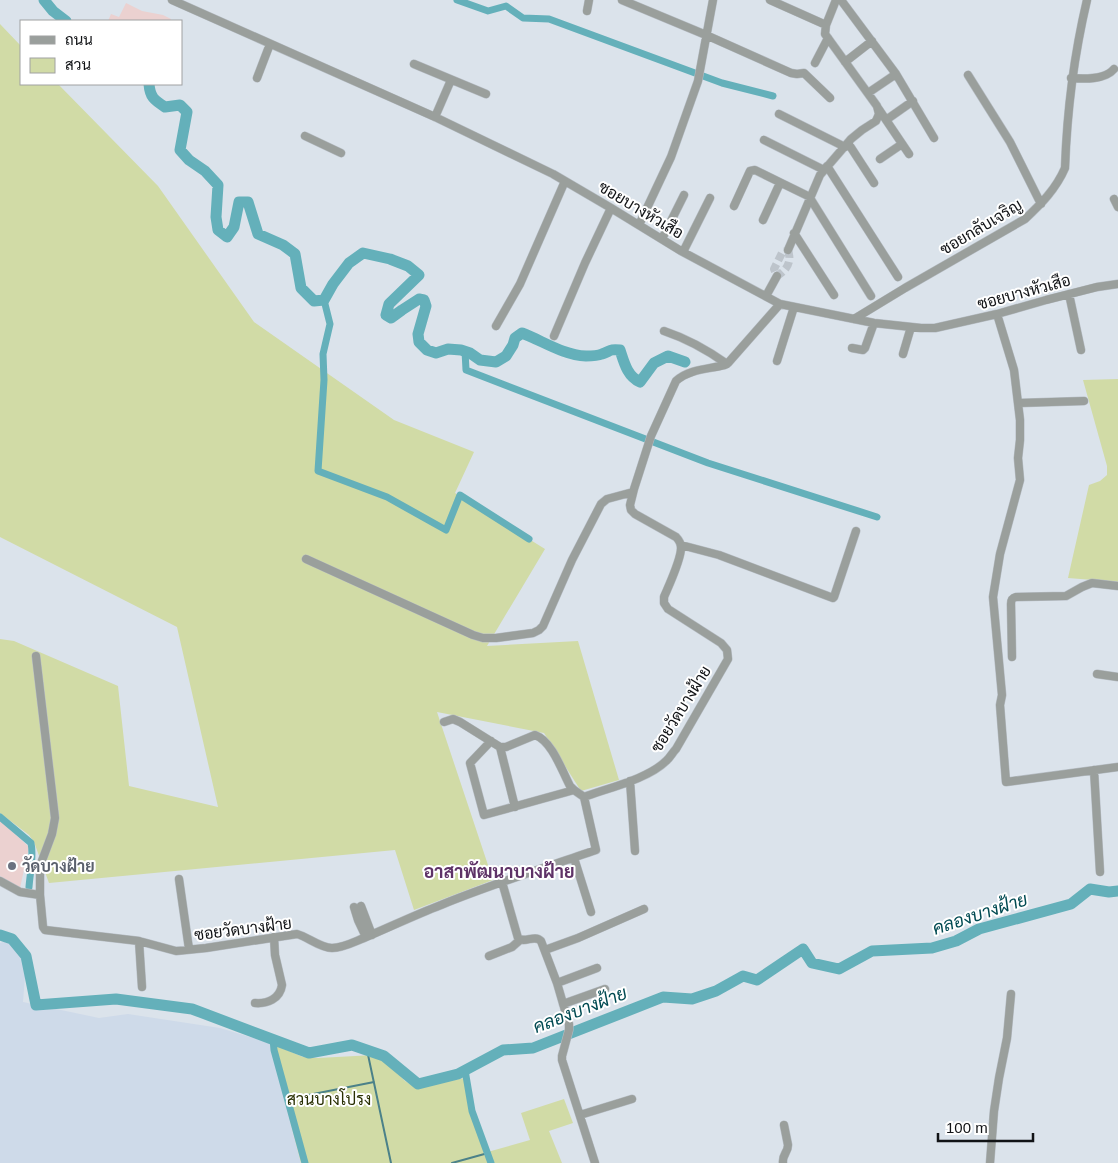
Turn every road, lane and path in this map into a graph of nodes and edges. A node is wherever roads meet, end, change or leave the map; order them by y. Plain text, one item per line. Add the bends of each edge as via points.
1 (172, 0) edge
2 (589, 0) edge
3 (622, 0) edge
4 (713, 0) edge
5 (770, 0) edge
6 (836, 0) edge
7 (841, 0) edge
8 (1087, 0) edge
9 (182, 2) edge
10 (588, 12) dead end
11 (826, 25) junction
12 (706, 35) junction
13 (828, 38) junction
14 (872, 42) junction
15 (270, 44) junction
16 (845, 62) junction
17 (814, 63) dead end
18 (414, 64) dead end
19 (1114, 69) dead end
20 (896, 74) junction
21 (968, 75) dead end
22 (258, 78) dead end
23 (1071, 78) junction
24 (451, 80) junction
25 (868, 93) junction
26 (486, 94) dead end
27 (830, 98) dead end
28 (913, 101) junction
29 (877, 106) junction
30 (779, 114) dead end
31 (435, 117) junction
32 (886, 120) junction
33 (305, 136) dead end
34 (934, 138) dead end
35 (764, 140) dead end
36 (902, 144) junction
37 (846, 145) junction
38 (341, 153) dead end
39 (909, 154) dead end
40 (880, 159) dead end
41 (825, 168) junction
42 (565, 181) junction
43 (780, 183) junction
44 (874, 183) dead end
45 (684, 195) dead end
46 (710, 198) dead end
47 (810, 198) junction
48 (1114, 199) dead end
49 (1041, 204) junction
50 (734, 206) dead end
51 (1118, 207) edge
52 (611, 208) junction
53 (763, 220) dead end
54 (639, 225) junction
55 (794, 233) junction
56 (662, 238) junction
57 (788, 250) tunnel mouth
58 (683, 252) junction
59 (776, 276) dead end
60 (898, 278) dead end
61 (1118, 284) edge
62 (1069, 294) junction
63 (834, 295) dead end
64 (766, 296) junction
65 (871, 296) dead end
66 (780, 304) junction
67 (794, 307) junction
68 (997, 314) junction
69 (854, 319) junction
70 (874, 323) junction
71 (496, 326) dead end
72 (912, 327) junction
73 (664, 330) dead end
74 (554, 336) dead end
75 (852, 348) dead end
76 (1081, 350) dead end
77 (903, 354) dead end
78 (777, 362) dead end
79 (726, 364) junction
80 (1084, 401) dead end
81 (1019, 403) junction
82 (633, 492) junction
83 (856, 531) dead end
84 (681, 545) junction
85 (306, 559) dead end
86 (1118, 586) edge
87 (36, 656) dead end
88 (1012, 657) dead end
89 (1097, 674) dead end
90 (1118, 677) edge
91 (444, 722) dead end
92 (491, 740) junction
93 (500, 747) junction
94 (1118, 767) edge
95 (1094, 770) junction
96 (630, 781) junction
97 (574, 790) junction
98 (584, 797) junction
99 (515, 807) junction
100 (636, 851) dead end
101 (574, 858) junction
102 (1100, 872) dead end
103 (178, 879) dead end
104 (0, 881) edge
105 (502, 882) junction
106 (40, 895) junction
107 (358, 907) dead end
108 (644, 909) dead end
109 (591, 912) dead end
110 (369, 936) junction
111 (274, 937) junction
112 (520, 940) junction
113 (139, 941) junction
114 (189, 949) junction
115 (545, 950) junction
116 (489, 956) dead end
117 (597, 968) dead end
118 (556, 983) junction
119 (142, 987) dead end
120 (604, 989) dead end
121 (1011, 994) dead end
122 (255, 1003) dead end
123 (563, 1004) junction
124 (632, 1099) dead end
125 (580, 1115) junction
126 (784, 1125) dead end
127 (595, 1163) edge
128 (783, 1163) edge
129 (990, 1163) edge

1 - 9 street, ซอยบางหัวเสือ
2 - 10 street
3 - 12 street
4 - 12 street
5 - 11 street
6 - 11 street
7 - 14 street
8 - 23 street, ซอยกลับเจริญ
9 - 15 street, ซอยบางหัวเสือ
11 - 13 street
12 - 27 street via 791,73 804,73
12 - 54 street via 698,81 671,157
13 - 16 street
13 - 17 street
14 - 16 street
14 - 20 street
15 - 22 street
15 - 31 street, ซอยบางหัวเสือ
16 - 25 street
18 - 24 street
19 - 23 street via 1093,78
20 - 25 street
20 - 28 street
21 - 49 street via 1010,142
23 - 49 street, ซอยกลับเจริญ via 1064,168 1060,179
24 - 26 street
24 - 31 street
25 - 29 street
28 - 32 street
28 - 34 street
29 - 32 street
29 - 37 street via 879,114 876,120
30 - 37 street
31 - 42 street, ซอยบางหัวเสือ
32 - 36 street
33 - 38 street
35 - 41 street
36 - 39 street
36 - 40 street
37 - 41 street
37 - 44 street
41 - 47 street
41 - 60 street
42 - 52 street, ซอยบางหัวเสือ
42 - 71 street via 520,284
43 - 47 street
43 - 50 street via 755,170 750,171
43 - 53 street
45 - 56 street
46 - 58 street
47 - 55 street
47 - 65 street
48 - 51 street
49 - 69 street, ซอยกลับเจริญ via 1025,219
52 - 54 street, ซอยบางหัวเสือ
52 - 74 street
54 - 56 street, ซอยบางหัวเสือ
55 - 57 street
55 - 63 street
56 - 58 street, ซอยบางหัวเสือ
58 - 64 street, ซอยบางหัวเสือ
59 - 64 street
61 - 62 street, ซอยบางหัวเสือ
62 - 68 street, ซอยบางหัวเสือ
62 - 76 street
64 - 66 street, ซอยบางหัวเสือ
66 - 67 street, ซอยบางหัวเสือ
66 - 79 street
67 - 69 street, ซอยบางหัวเสือ
67 - 78 street
68 - 72 street, ซอยบางหัวเสือ via 944,326
68 - 81 street via 1014,370
69 - 70 street, ซอยบางหัวเสือ
70 - 72 street, ซอยบางหัวเสือ
70 - 75 street via 865,348
72 - 77 street
73 - 79 street via 696,344
79 - 82 street via 689,373 676,381 651,436
80 - 81 street
81 - 95 street via 1020,480 1000,554 993,597 1006,782
82 - 84 street via 631,510 676,537
82 - 85 street via 607,499 601,504 543,626 533,633 496,638 473,635
83 - 84 street via 834,598 719,555
84 - 96 street, ซอยวัดบางฝ้าย via 681,554 664,603 668,609 721,643 727,650 728,660 676,749 654,770
86 - 88 street via 1092,583 1066,596 1013,598
87 - 106 street via 55,818 40,866
89 - 90 street
91 - 92 street via 460,722
92 - 93 street
92 - 99 street via 470,763 484,815
93 - 97 street via 535,735 541,737
93 - 99 street
94 - 95 street
95 - 102 street
96 - 98 street, ซอยวัดบางฝ้าย
96 - 100 street
97 - 98 street
97 - 99 street
98 - 101 street, ซอยวัดบางฝ้าย via 596,850
101 - 105 street, ซอยวัดบางฝ้าย
101 - 109 street
103 - 114 street
104 - 106 street via 20,892
105 - 110 street, ซอยวัดบางฝ้าย
105 - 112 street
106 - 113 street, ซอยวัดบางฝ้าย via 45,930
107 - 110 street
108 - 115 street
110 - 111 street, ซอยวัดบางฝ้าย via 333,948 296,934
111 - 114 street, ซอยวัดบางฝ้าย
111 - 122 street via 282,990 268,1002
112 - 115 street via 538,938
112 - 116 street via 512,947
113 - 114 street, ซอยวัดบางฝ้าย via 176,951
113 - 119 street
115 - 118 street
117 - 118 street
118 - 123 street
120 - 123 street
121 - 129 street via 1007,1038 998,1078
123 - 125 street via 569,1030 562,1056
124 - 125 street
125 - 127 street
126 - 128 street via 788,1148 783,1155

